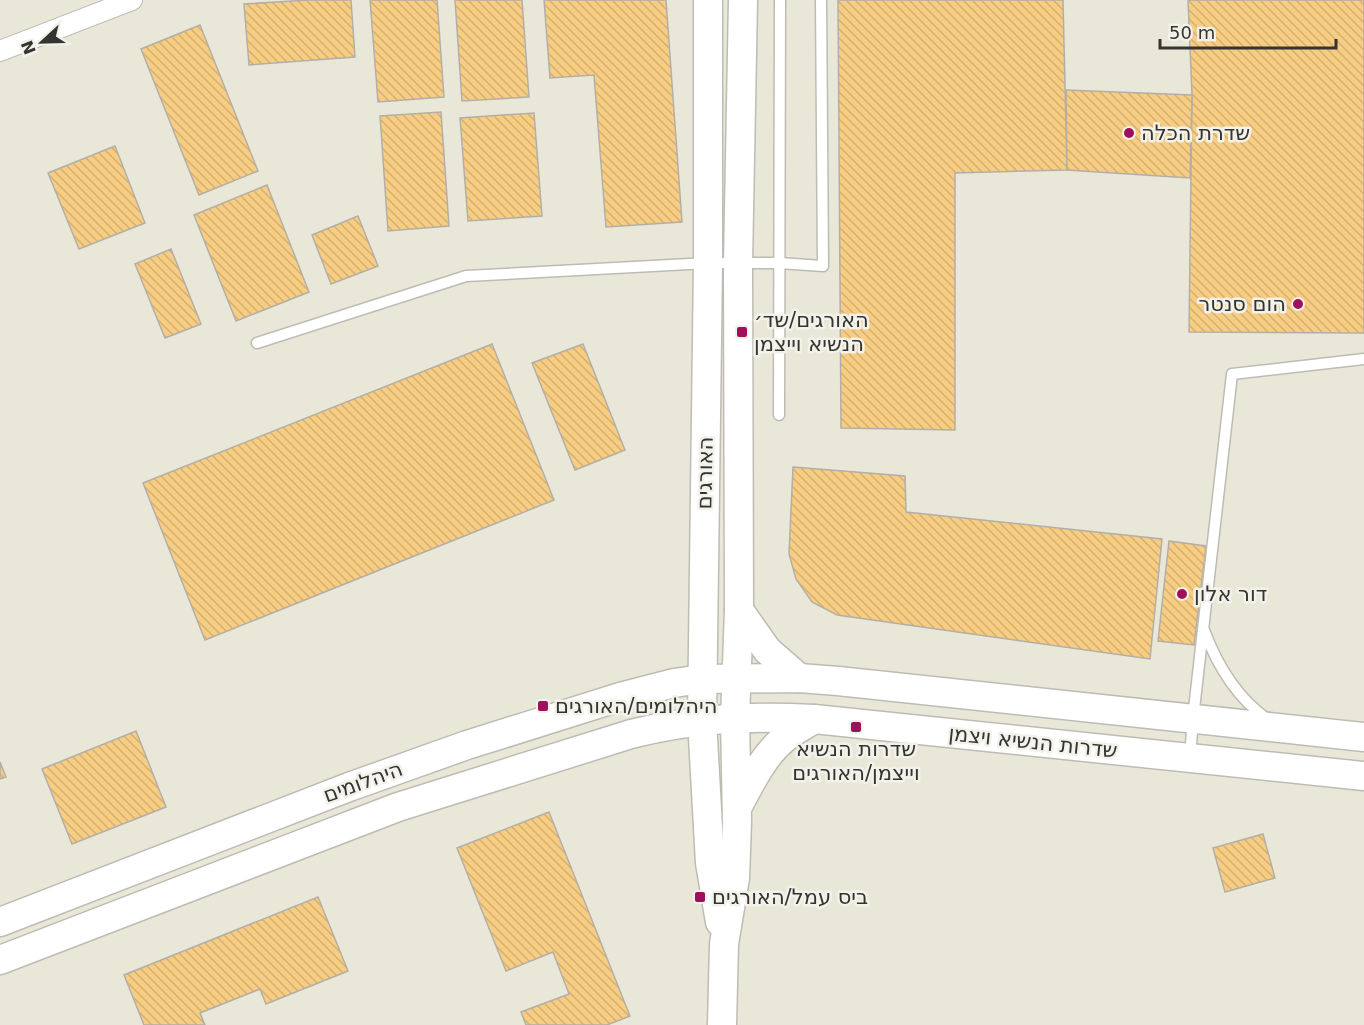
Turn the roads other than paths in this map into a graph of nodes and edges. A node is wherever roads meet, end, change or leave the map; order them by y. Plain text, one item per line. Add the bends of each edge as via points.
1 (132, 0) edge
2 (708, 0) edge
3 (743, 0) edge
4 (780, 0) edge
5 (821, 0) edge
6 (0, 51) edge
7 (708, 263) junction
8 (779, 263) junction
9 (738, 264) junction
10 (257, 343) dead end
11 (1364, 359) edge
12 (780, 415) dead end
13 (739, 610) junction
14 (1203, 626) junction
15 (736, 678) junction
16 (799, 678) junction
17 (702, 679) junction
18 (735, 718) junction
19 (1192, 718) junction
20 (814, 719) junction
21 (702, 720) junction
22 (1279, 728) junction
23 (1364, 736) edge
24 (1190, 758) junction
25 (1364, 776) edge
26 (737, 808) junction
27 (0, 922) edge
28 (724, 944) junction
29 (0, 960) edge
30 (722, 1025) edge

1 - 6 street
2 - 7 street, האורגים
3 - 9 street, האורגים
4 - 8 lane
5 - 8 lane via 823,266
7 - 9 lane
7 - 10 lane via 466,276
7 - 17 street, האורגים
8 - 9 lane
8 - 12 lane
9 - 13 street, האורגים
11 - 14 lane via 1232,374
13 - 15 street, האורגים
13 - 16 street via 767,650
14 - 19 lane
14 - 22 lane via 1230,682
15 - 16 street, שדרות הנשיא ויצמן
15 - 17 street, היהלומים
15 - 18 street, האורגים
16 - 19 street, שדרות הנשיא ויצמן
17 - 21 street, האורגים
17 - 27 street, היהלומים via 620,697 446,753
18 - 20 street, שדרות הנשיא ויצמן
18 - 21 street, שדרות הנשיא ויצמן
18 - 26 street, האורגים
19 - 22 street, שדרות הנשיא ויצמן
19 - 24 lane
20 - 24 street, שדרות הנשיא ויצמן
20 - 26 street via 771,752
21 - 28 street, האורגים via 710,863
21 - 29 street, היהלומים via 631,734 398,807
22 - 23 street, שדרות הנשיא ויצמן
24 - 25 street, שדרות הנשיא ויצמן
26 - 28 street, האורגים via 735,878
28 - 30 street, האורגים

